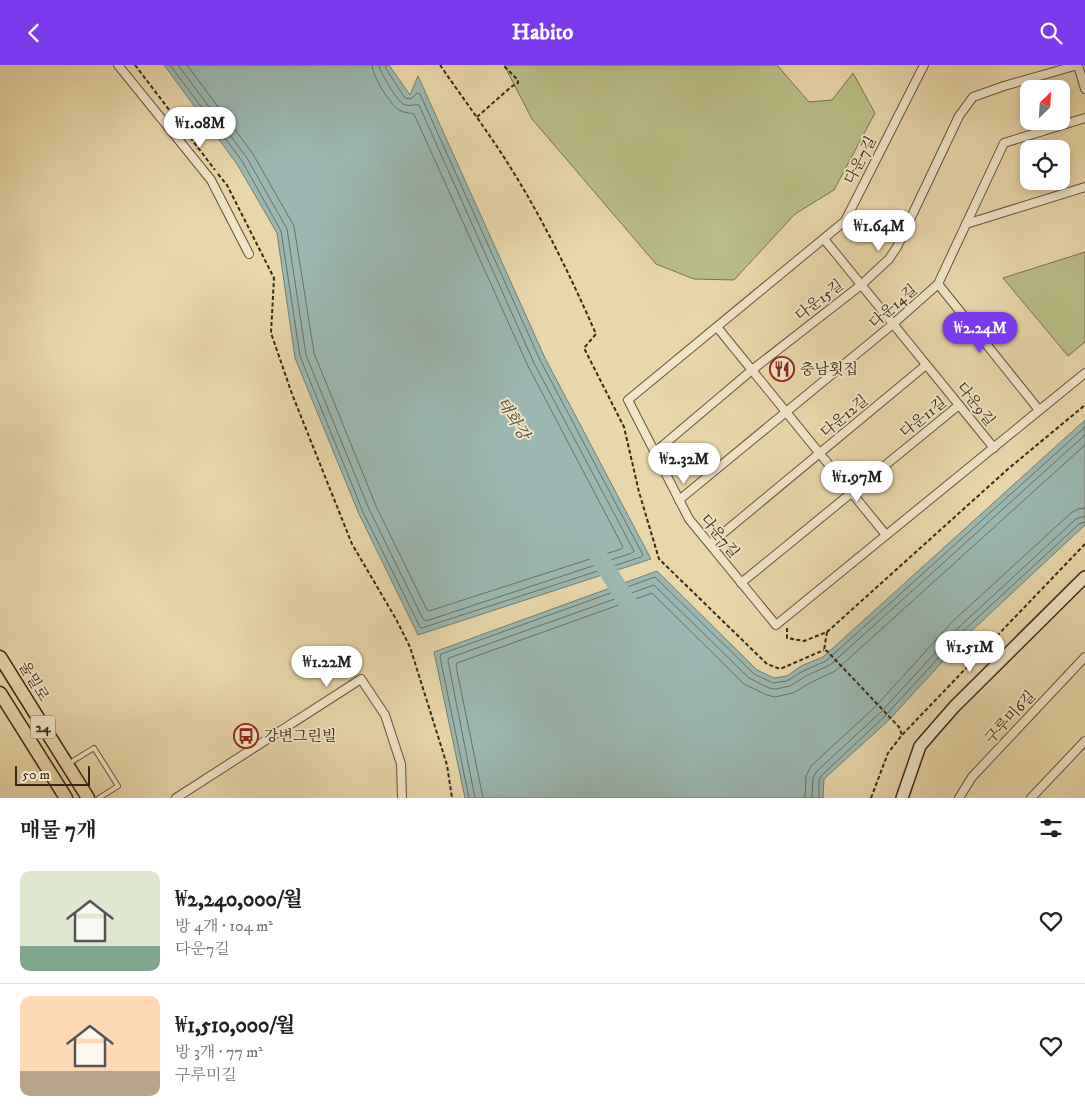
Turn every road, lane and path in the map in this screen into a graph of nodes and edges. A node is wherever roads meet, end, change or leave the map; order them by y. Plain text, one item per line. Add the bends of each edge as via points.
1 (118, 65) edge
2 (135, 65) edge
3 (440, 65) edge
4 (503, 65) edge
5 (924, 65) edge
6 (1078, 65) edge
7 (1085, 89) edge
8 (477, 117) junction
9 (1085, 117) edge
10 (1085, 187) edge
11 (966, 224) junction
12 (824, 239) junction
13 (249, 254) dead end
14 (938, 284) junction
15 (861, 285) junction
16 (893, 324) junction
17 (717, 327) junction
18 (926, 365) junction
19 (752, 370) junction
20 (1085, 373) edge
21 (959, 405) junction
22 (1085, 405) edge
23 (1039, 411) junction
24 (786, 412) junction
25 (994, 448) junction
26 (655, 452) junction
27 (820, 454) junction
28 (852, 493) junction
29 (679, 500) junction
30 (886, 535) junction
31 (1085, 544) edge
32 (710, 545) junction
33 (1085, 577) edge
34 (741, 583) junction
35 (788, 615) junction
36 (827, 632) junction
37 (826, 651) junction
38 (0, 657) edge
39 (1085, 657) edge
40 (0, 693) edge
41 (902, 735) junction
42 (1085, 741) edge
43 (67, 765) junction
44 (66, 798) edge
45 (88, 798) edge
46 (99, 798) edge
47 (177, 798) edge
48 (402, 798) edge
49 (452, 798) edge
50 (871, 798) edge
51 (902, 798) edge
52 (959, 798) edge
53 (1031, 798) edge

1 - 13 street via 211,179
2 - 49 path via 227,185 274,278 271,333 352,544 410,647 447,765
3 - 8 path
4 - 8 path via 518,83
5 - 12 street, 다운7길 via 845,221
6 - 7 street
6 - 15 street, 다운15길 via 973,97 959,116 897,247
8 - 37 path via 556,247 596,335 584,348 624,427 659,559 767,664 780,669
9 - 11 street, 다운14길 via 1004,143
10 - 11 street
11 - 14 street, 다운14길
12 - 15 street, 다운9길
12 - 17 street, 다운7길
14 - 16 street, 다운14길
14 - 23 street
15 - 16 street, 다운9길
15 - 19 street, 다운15길
16 - 18 street, 다운9길
16 - 24 street, 다운14길
17 - 19 street
17 - 26 street, 다운7길 via 628,400
18 - 21 street, 다운9길
18 - 27 street, 다운12길
19 - 24 street
19 - 26 street, 다운15길
20 - 23 street
21 - 25 street, 다운9길
21 - 28 street, 다운11길
22 - 36 path via 1008,469
23 - 25 street
24 - 27 street
24 - 29 street, 다운14길
25 - 30 street
26 - 29 street, 다운7길
27 - 28 street
27 - 32 street, 다운12길
28 - 30 street
28 - 34 street, 다운11길
29 - 32 street, 다운7길 via 688,519
30 - 35 street
31 - 41 path
32 - 34 street, 다운7길
33 - 51 street via 954,707 920,746
34 - 35 street, 다운7길 via 776,625
35 - 36 path via 787,638 804,641
36 - 37 path
37 - 41 path via 899,727
38 - 43 main road, 울밀로 / 24
39 - 52 street, 구루미6길 via 972,777
40 - 44 main road, 24
41 - 50 path via 888,753
42 - 53 street
43 - 45 main road, 울밀로 / 24
43 - 46 lane via 94,748 118,786
47 - 48 street via 361,679 385,715 401,764

